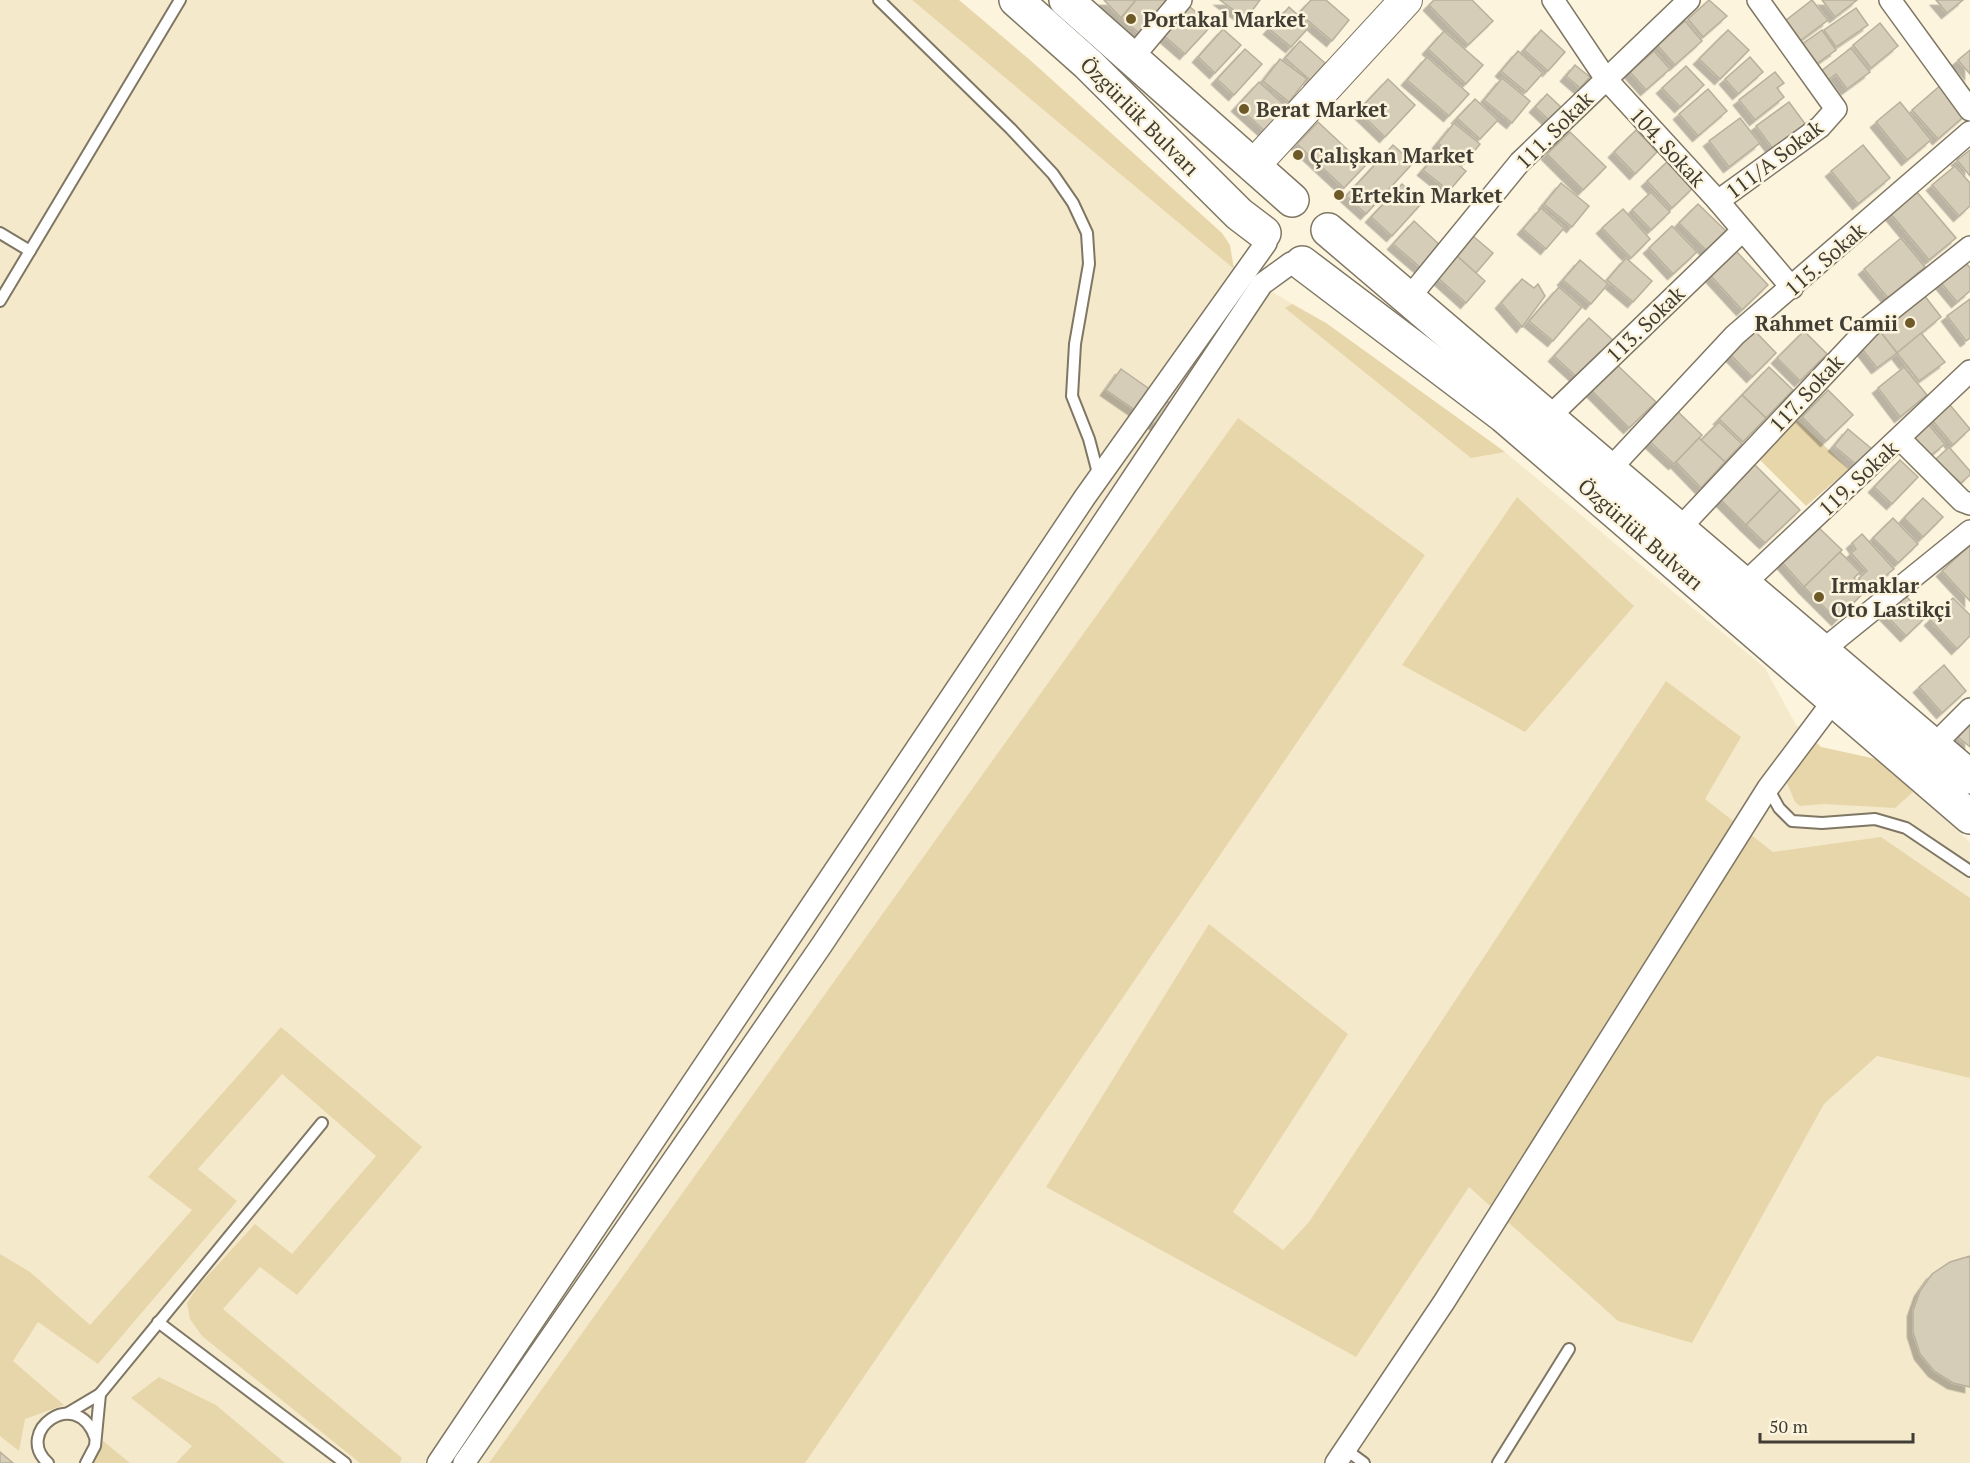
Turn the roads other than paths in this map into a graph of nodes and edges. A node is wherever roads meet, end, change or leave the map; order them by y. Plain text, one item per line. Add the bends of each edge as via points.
1 (180, 0) edge
2 (879, 0) edge
3 (1016, 0) edge
4 (1066, 0) edge
5 (1181, 0) edge
6 (1406, 0) edge
7 (1553, 0) edge
8 (1689, 0) edge
9 (1758, 0) edge
10 (1890, 0) edge
11 (1132, 58) junction
12 (1606, 79) junction
13 (1970, 110) edge
14 (1970, 132) edge
15 (1253, 166) junction
16 (1292, 200) junction
17 (1718, 201) junction
18 (1328, 230) junction
19 (1742, 231) junction
20 (0, 232) edge
21 (1970, 247) edge
22 (30, 251) junction
23 (1281, 251) junction
24 (1792, 288) junction
25 (1408, 299) junction
26 (0, 301) edge
27 (1970, 371) edge
28 (1548, 418) junction
29 (1900, 439) junction
30 (1610, 469) junction
31 (1099, 477) junction
32 (1970, 504) edge
33 (1680, 528) junction
34 (1970, 531) edge
35 (1745, 583) junction
36 (1823, 650) junction
37 (1834, 700) junction
38 (1970, 709) edge
39 (1933, 746) junction
40 (1970, 777) edge
41 (1768, 788) junction
42 (1970, 817) edge
43 (1970, 871) edge
44 (322, 1123) dead end
45 (158, 1322) junction
46 (1569, 1348) dead end
47 (100, 1394) junction
48 (68, 1413) junction
49 (95, 1437) junction
50 (1340, 1456) edge
51 (48, 1463) edge
52 (86, 1463) edge
53 (345, 1463) edge
54 (438, 1463) edge
55 (464, 1463) edge
56 (1364, 1463) edge
57 (1498, 1463) edge

1 - 22 lane
2 - 31 lane via 1053,174 1087,233 1089,264 1075,344 1072,396
3 - 23 main road, Özgürlük Bulvarı via 1088,63
4 - 11 main road, Özgürlük Bulvarı
5 - 11 street
6 - 15 street
7 - 12 street, 104. Sokak
8 - 12 street, 111. Sokak
9 - 17 street, 111/A Sokak via 1836,109 1820,127
10 - 13 street
11 - 15 main road, Özgürlük Bulvarı
12 - 17 street, 104. Sokak
12 - 25 street, 111. Sokak via 1520,162
14 - 24 street, 115. Sokak
15 - 16 main road, Özgürlük Bulvarı
16 - 18 main road via 1320,210
16 - 23 main road via 1283,202 1269,215
17 - 19 street, 104. Sokak
18 - 23 main road via 1318,255
18 - 25 main road, Özgürlük Bulvarı
19 - 24 street, 104. Sokak
19 - 28 street, 113. Sokak
20 - 22 lane
21 - 33 street, 117. Sokak via 1869,327
22 - 26 lane
23 - 31 street
23 - 37 main road, Özgürlük Bulvarı via 1504,416
23 - 55 street via 1263,284 821,945
24 - 30 street, 115. Sokak via 1735,335
25 - 28 main road, Özgürlük Bulvarı
27 - 29 street, 119. Sokak
28 - 30 main road, Özgürlük Bulvarı
29 - 32 street via 1962,501
29 - 35 street, 119. Sokak
30 - 33 main road, Özgürlük Bulvarı
31 - 54 street
33 - 35 main road, Özgürlük Bulvarı
34 - 36 street
35 - 36 main road, Özgürlük Bulvarı
36 - 39 main road, Özgürlük Bulvarı
37 - 41 street
37 - 42 main road, Özgürlük Bulvarı
38 - 39 street
39 - 40 main road, Özgürlük Bulvarı
41 - 43 lane via 1792,821 1875,819 1906,828
41 - 50 street via 1444,1302
44 - 45 lane
45 - 47 lane
45 - 53 lane
46 - 57 lane
47 - 48 lane
47 - 49 lane
48 - 49 lane via 86,1420
48 - 51 lane via 51,1418 39,1433 40,1452
49 - 52 lane via 92,1455
50 - 56 lane

